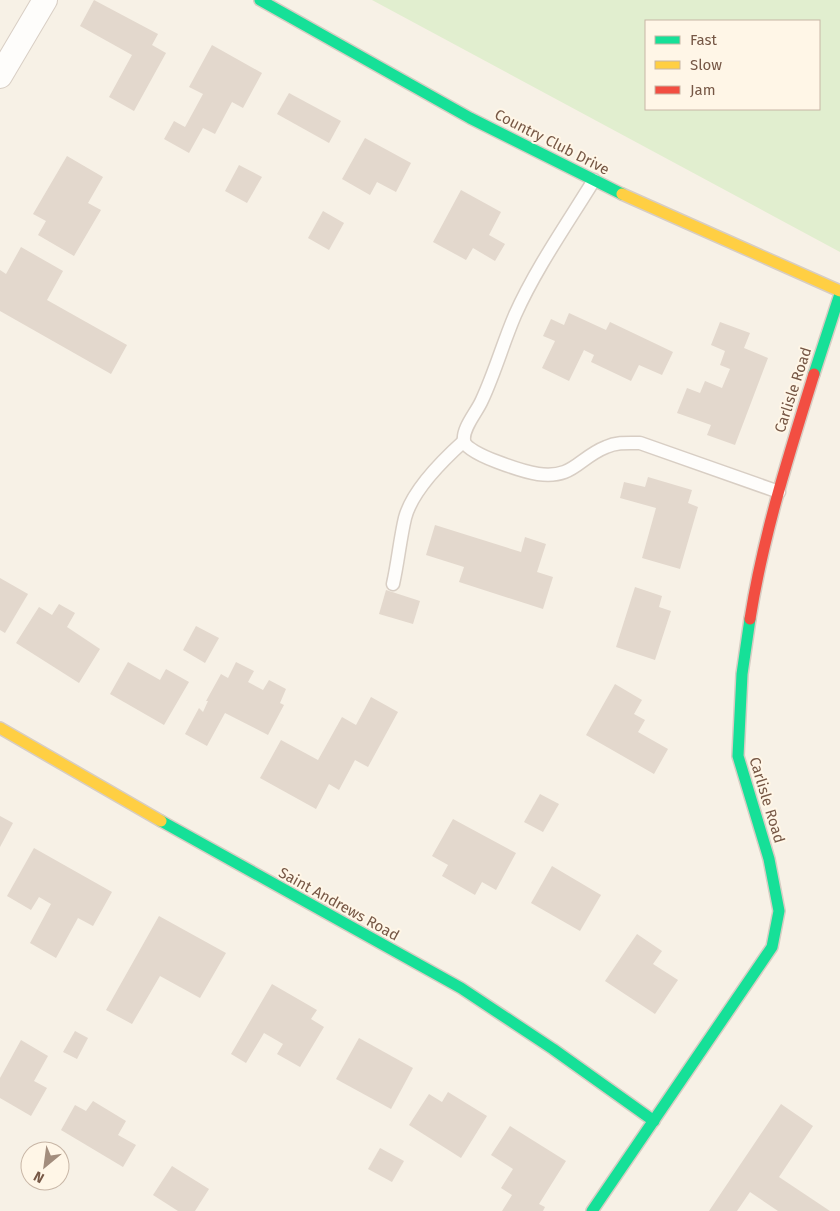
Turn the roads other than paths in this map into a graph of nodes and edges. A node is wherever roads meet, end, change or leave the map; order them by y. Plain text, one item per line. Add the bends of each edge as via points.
1 (45, 0) edge
2 (260, 0) edge
3 (0, 76) edge
4 (594, 180) junction
5 (840, 293) edge
6 (464, 441) junction
7 (779, 492) junction
8 (393, 584) dead end
9 (0, 728) edge
10 (654, 1121) junction
11 (592, 1211) edge

1 - 3 street
2 - 4 street, Country Club Drive via 540,155
4 - 5 street, Country Club Drive
4 - 6 lane via 516,314
5 - 7 street, Carlisle Road
6 - 7 lane via 468,449 477,454 537,474 558,475 571,471 605,447 640,443
6 - 8 lane via 424,484 406,516
7 - 10 street, Carlisle Road via 752,608 742,674 738,756 769,859 779,912 772,947
9 - 10 street, Saint Andrews Road via 240,867 461,988
10 - 11 street, Carlisle Road

